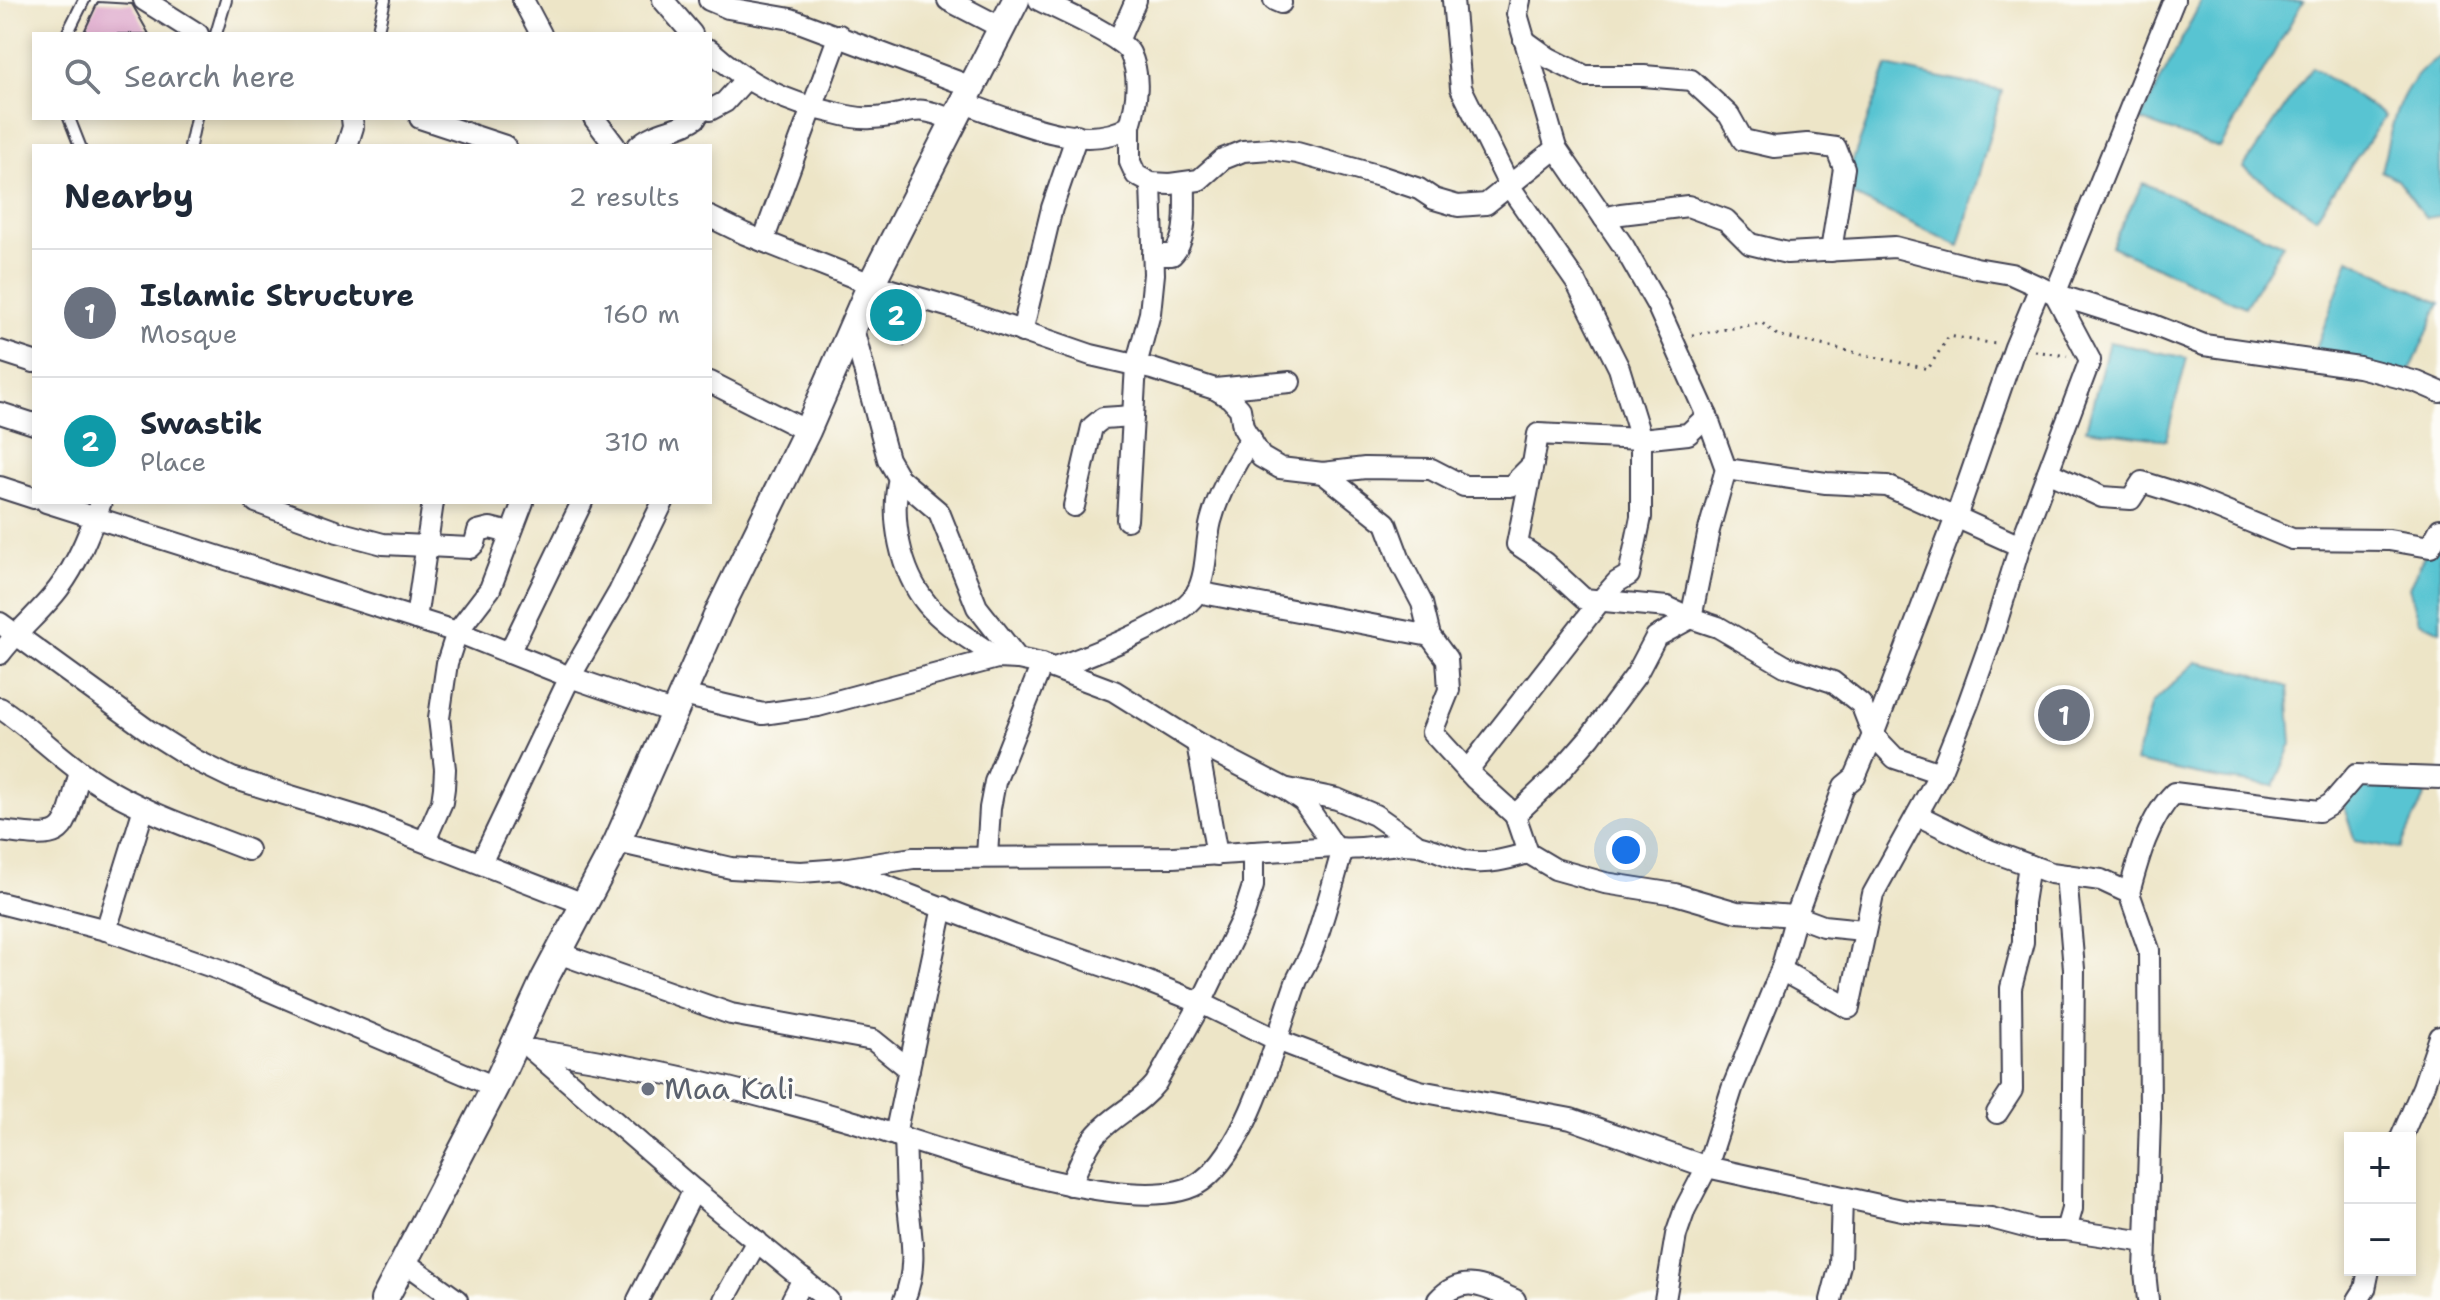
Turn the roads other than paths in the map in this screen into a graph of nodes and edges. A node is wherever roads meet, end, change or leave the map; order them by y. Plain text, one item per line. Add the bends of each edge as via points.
1 (84, 0) edge
2 (144, 0) edge
3 (226, 0) edge
4 (385, 0) edge
5 (523, 0) edge
6 (663, 0) edge
7 (709, 0) edge
8 (948, 0) edge
9 (1016, 0) edge
10 (1039, 0) edge
11 (1136, 0) edge
12 (1453, 0) edge
13 (1520, 0) edge
14 (2174, 0) edge
15 (1002, 28) junction
16 (68, 32) edge
17 (195, 32) edge
18 (217, 32) edge
19 (377, 32) edge
20 (540, 32) edge
21 (690, 32) edge
22 (839, 35) junction
23 (1524, 40) junction
24 (1118, 41) junction
25 (712, 52) edge
26 (745, 80) junction
27 (963, 104) junction
28 (712, 109) edge
29 (813, 109) junction
30 (70, 120) edge
31 (196, 120) edge
32 (426, 120) edge
33 (596, 120) edge
34 (692, 120) edge
35 (1130, 126) junction
36 (1077, 135) junction
37 (79, 144) edge
38 (190, 144) edge
39 (499, 144) edge
40 (614, 144) edge
41 (641, 144) edge
42 (1556, 148) junction
43 (1151, 183) junction
44 (1185, 183) junction
45 (1510, 187) junction
46 (712, 218) edge
47 (1604, 218) junction
48 (763, 241) junction
49 (1831, 251) junction
50 (1153, 255) junction
51 (871, 284) junction
52 (2048, 291) junction
53 (852, 325) junction
54 (1022, 332) junction
55 (0, 351) edge
56 (32, 361) edge
57 (1136, 365) junction
58 (1290, 382) dead end
59 (712, 384) edge
60 (1215, 389) junction
61 (2440, 392) edge
62 (0, 413) edge
63 (1133, 416) junction
64 (1707, 416) junction
65 (32, 423) edge
66 (807, 431) junction
67 (1251, 438) junction
68 (1641, 439) junction
69 (1533, 464) junction
70 (1726, 469) junction
71 (2048, 472) junction
72 (1323, 473) junction
73 (899, 478) junction
74 (0, 487) edge
75 (32, 497) edge
76 (59, 504) edge
77 (261, 504) edge
78 (433, 504) edge
79 (522, 504) edge
80 (581, 504) edge
81 (662, 504) edge
82 (1074, 506) dead end
83 (98, 510) edge
84 (1956, 517) junction
85 (1127, 520) dead end
86 (510, 533) junction
87 (2437, 542) edge
88 (426, 546) junction
89 (2020, 546) junction
90 (1197, 592) junction
91 (1600, 601) junction
92 (1691, 618) junction
93 (416, 619) junction
94 (8, 628) edge
95 (457, 632) junction
96 (1430, 636) junction
97 (509, 653) junction
98 (0, 654) edge
99 (997, 658) junction
100 (1018, 659) junction
101 (1049, 666) junction
102 (570, 677) junction
103 (679, 704) junction
104 (0, 708) edge
105 (1873, 735) junction
106 (1197, 743) junction
107 (1467, 771) junction
108 (80, 772) junction
109 (1940, 773) junction
110 (2440, 778) edge
111 (1284, 788) junction
112 (144, 808) junction
113 (1515, 815) junction
114 (1917, 815) junction
115 (0, 831) edge
116 (425, 841) junction
117 (617, 842) junction
118 (1417, 845) junction
119 (1339, 848) junction
120 (248, 850) dead end
121 (1253, 852) junction
122 (1528, 853) junction
123 (1217, 855) junction
124 (987, 856) junction
125 (481, 863) junction
126 (2029, 865) junction
127 (842, 869) junction
128 (2066, 875) junction
129 (2129, 893) junction
130 (0, 903) edge
131 (584, 904) junction
132 (943, 907) junction
133 (1796, 916) junction
134 (106, 930) junction
135 (1863, 930) junction
136 (558, 953) junction
137 (1781, 970) junction
138 (1201, 1003) junction
139 (2440, 1037) edge
140 (1277, 1040) junction
141 (525, 1044) junction
142 (909, 1069) junction
143 (495, 1087) junction
144 (1997, 1113) dead end
145 (2404, 1132) edge
146 (900, 1137) junction
147 (1707, 1167) junction
148 (1070, 1185) junction
149 (694, 1190) junction
150 (1842, 1198) junction
151 (2066, 1230) junction
152 (757, 1241) junction
153 (2146, 1242) junction
154 (403, 1261) junction
155 (2368, 1276) edge
156 (803, 1279) junction
157 (384, 1300) edge
158 (457, 1300) edge
159 (638, 1300) edge
160 (724, 1300) edge
161 (792, 1300) edge
162 (828, 1300) edge
163 (904, 1300) edge
164 (1438, 1300) edge
165 (1515, 1300) edge
166 (1665, 1300) edge
167 (1831, 1300) edge
168 (2148, 1300) edge
169 (2358, 1300) edge

1 - 16 lane
2 - 17 street
3 - 18 lane
4 - 19 lane
5 - 20 street
6 - 21 street
7 - 22 street
8 - 15 street
9 - 15 main road
10 - 24 street
11 - 24 street
12 - 45 street via 1461,88
13 - 23 street via 1517,14
14 - 52 street
15 - 27 main road
22 - 27 street
22 - 29 street
23 - 42 street
23 - 49 street via 1585,76 1691,80 1729,115 1743,140 1774,147 1836,148 1844,168
24 - 35 street via 1129,50 1137,88
25 - 26 street
26 - 28 street
26 - 29 street
27 - 29 street via 871,118
27 - 36 street via 1036,128
27 - 51 main road
29 - 48 street
30 - 37 lane
31 - 38 lane
32 - 39 street
33 - 40 street
34 - 41 street
35 - 36 street via 1118,134
35 - 43 street via 1130,162 1136,175
36 - 54 street via 1052,208
42 - 45 street
42 - 47 street
43 - 44 street
43 - 50 street
44 - 45 street via 1199,180 1223,159 1270,149 1380,176 1458,206 1486,204
44 - 50 street via 1178,249 1172,255
45 - 68 street via 1576,282 1619,368
46 - 48 street
47 - 49 street via 1688,206 1726,220 1750,244 1787,253
47 - 64 street via 1644,282
48 - 51 street
49 - 52 street via 1895,247 2011,274
50 - 57 street via 1150,313
51 - 53 main road
51 - 54 street
52 - 61 street via 2204,345 2359,367
52 - 71 street via 2090,360
52 - 84 street via 2015,347
53 - 66 main road
53 - 73 street via 880,438
54 - 57 street
55 - 56 street
57 - 60 street
57 - 63 street
58 - 60 street
59 - 66 street
60 - 67 street via 1240,409
62 - 65 street
63 - 82 street via 1103,418 1092,427
63 - 85 street
64 - 68 street via 1688,434
64 - 70 street
66 - 103 main road
67 - 72 street via 1261,457 1280,468
67 - 90 street via 1218,500
68 - 69 street via 1538,434
68 - 91 street via 1641,517 1629,575
69 - 72 street via 1511,486 1464,486 1431,469
69 - 91 street via 1517,544 1584,599
70 - 84 street via 1887,486
70 - 92 street
71 - 87 street via 2102,497 2131,499 2142,482 2292,539
71 - 89 street
72 - 96 street via 1386,523 1422,603
73 - 99 street via 896,532 915,584 939,616
73 - 100 street via 939,512 977,607
74 - 75 street
76 - 83 street
77 - 88 street via 383,544
78 - 88 street
79 - 86 street
80 - 97 street
81 - 102 street
83 - 93 street
83 - 94 street via 59,588
84 - 89 street
84 - 105 street
86 - 88 street via 483,529 470,548
86 - 95 street via 490,589
88 - 93 street
89 - 109 street
90 - 96 street
90 - 101 street via 1184,608 1104,649
91 - 92 street via 1667,607
91 - 107 street
92 - 105 street via 1718,627 1785,666 1833,682 1861,704
92 - 113 street via 1656,637 1636,675 1590,737
93 - 95 street
94 - 98 street
94 - 116 street via 195,760 232,778
95 - 97 street
95 - 116 street via 440,699 442,802
96 - 107 street via 1447,659 1449,690 1432,732
97 - 102 street
99 - 100 street
99 - 103 street via 785,712
100 - 101 street
101 - 106 street via 1114,691
101 - 124 street via 995,782
102 - 103 street
102 - 125 street
103 - 117 main road
104 - 108 street
105 - 109 street via 1895,758
105 - 133 street via 1855,777 1844,786
106 - 111 street
106 - 123 street
107 - 113 street
108 - 112 street
108 - 115 street via 65,824 57,833 44,837
109 - 114 street
110 - 129 street via 2356,775 2319,811 2174,793 2147,837
111 - 118 street via 1337,799 1375,815
111 - 119 street via 1303,801
112 - 120 street
112 - 134 street
113 - 122 street
114 - 126 street
114 - 135 street via 1873,894
116 - 125 street
117 - 127 street via 731,868
117 - 131 main road
118 - 119 street
118 - 122 street via 1468,861 1504,861
119 - 121 street
119 - 140 street via 1313,948
121 - 123 street
121 - 138 street via 1249,901
122 - 133 street via 1555,869 1605,883 1675,894 1737,912
123 - 124 street
124 - 127 street via 913,858
125 - 131 street
126 - 128 street
126 - 144 street via 2023,942 2011,988 2012,1090
127 - 132 street
128 - 129 street via 2101,880
128 - 151 street via 2074,969 2072,1209
129 - 153 street via 2149,950
130 - 134 street
131 - 136 main road
132 - 138 street
132 - 142 street
133 - 135 street via 1823,926
133 - 137 street
134 - 143 street via 218,969
135 - 137 street via 1849,1008
136 - 141 main road
136 - 142 street via 731,1014 873,1040
137 - 147 street via 1732,1089
138 - 140 street
138 - 148 street via 1156,1083 1092,1140
139 - 145 street
140 - 147 street via 1420,1091 1571,1119
140 - 148 street via 1236,1140 1201,1181 1179,1191 1151,1194
141 - 143 main road
141 - 146 street via 678,1075
141 - 149 street
142 - 146 street
143 - 154 main road
146 - 148 street
146 - 163 street via 914,1253
147 - 150 street
147 - 166 street via 1676,1235
149 - 152 street
149 - 159 street
150 - 151 street via 1906,1211 1991,1218 2036,1230
150 - 167 street via 1840,1265
151 - 153 street
152 - 156 street
152 - 160 street
153 - 168 street
154 - 157 main road
154 - 158 street
155 - 169 street
156 - 161 street
156 - 162 street
164 - 165 street via 1466,1283

